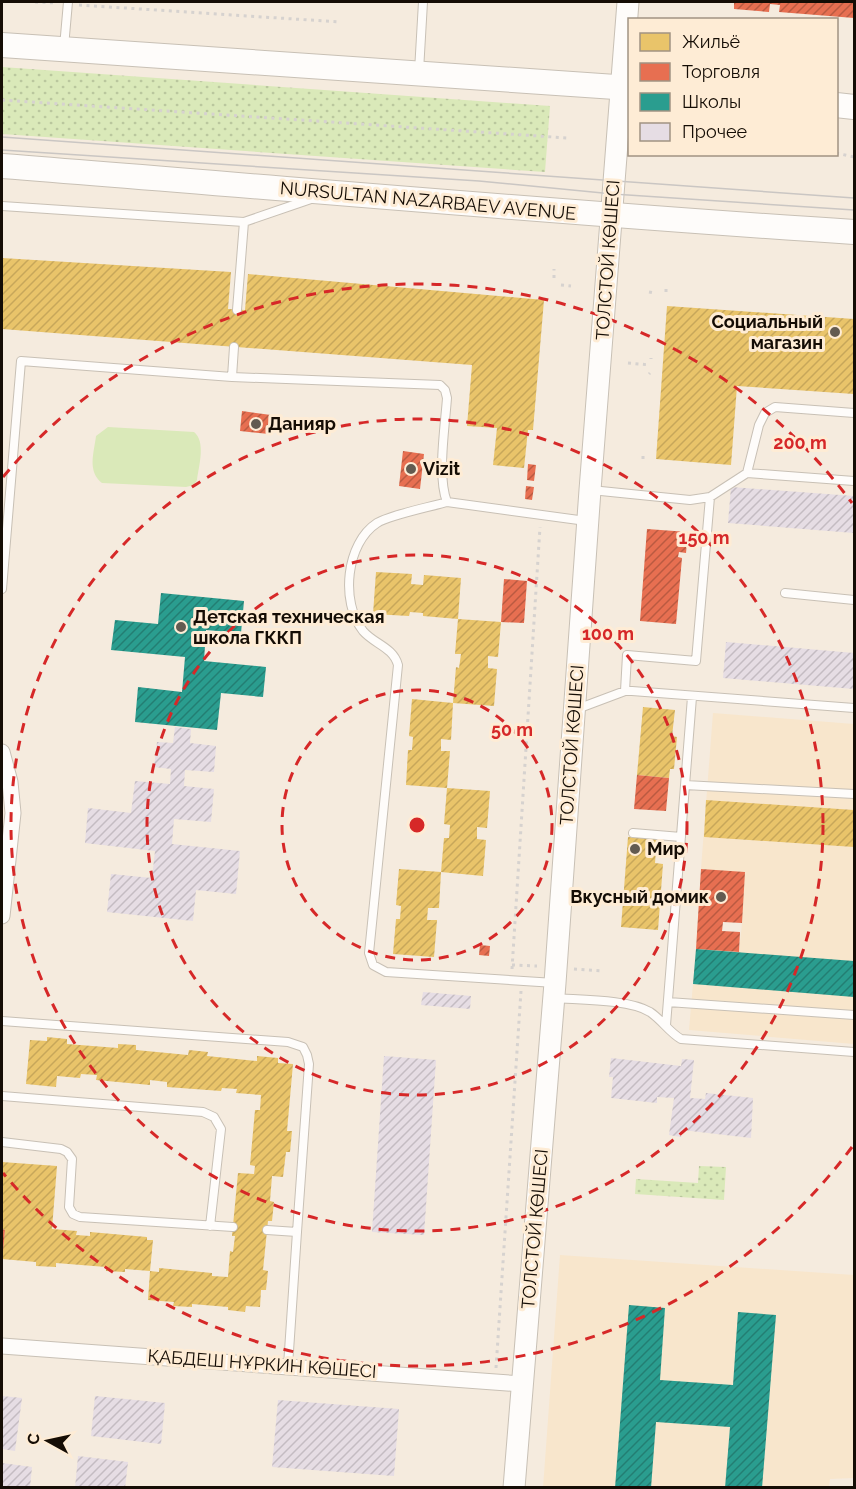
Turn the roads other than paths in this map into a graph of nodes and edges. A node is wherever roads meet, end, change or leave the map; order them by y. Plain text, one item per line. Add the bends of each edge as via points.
1 (423, 2) edge
2 (628, 2) edge
3 (67, 3) edge
4 (2, 45) edge
5 (64, 49) junction
6 (419, 72) junction
7 (626, 88) edge
8 (838, 105) edge
9 (855, 107) edge
10 (2, 166) edge
11 (332, 192) junction
12 (2, 206) edge
13 (612, 216) junction
14 (244, 222) junction
15 (855, 232) edge
16 (237, 310) dead end
17 (234, 347) dead end
18 (232, 377) junction
19 (855, 413) edge
20 (747, 473) junction
21 (855, 481) edge
22 (590, 490) junction
23 (710, 497) junction
24 (447, 502) junction
25 (588, 521) junction
26 (2, 579) edge
27 (2, 589) edge
28 (785, 593) dead end
29 (855, 600) edge
30 (624, 691) junction
31 (692, 697) junction
32 (855, 708) edge
33 (575, 710) junction
34 (2, 752) edge
35 (685, 785) junction
36 (855, 794) edge
37 (633, 833) dead end
38 (681, 837) junction
39 (2, 916) edge
40 (554, 990) junction
41 (668, 1002) junction
42 (855, 1015) edge
43 (2, 1021) edge
44 (666, 1024) junction
45 (855, 1052) edge
46 (2, 1096) edge
47 (2, 1142) edge
48 (210, 1226) junction
49 (232, 1227) dead end
50 (267, 1230) dead end
51 (297, 1232) junction
52 (2, 1346) edge
53 (288, 1366) junction
54 (522, 1384) junction
55 (514, 1488) edge

1 - 6 lane
2 - 7 main road, ТОЛСТОЙ КӨШЕСІ
3 - 5 lane
4 - 5 main road
5 - 6 main road
6 - 7 main road
7 - 13 main road, ТОЛСТОЙ КӨШЕСІ
8 - 9 main road
10 - 11 main road, NURSULTAN NAZARBAEV AVENUE
11 - 13 main road, NURSULTAN NAZARBAEV AVENUE
11 - 14 lane
12 - 14 lane
13 - 15 main road, NURSULTAN NAZARBAEV AVENUE
13 - 22 main road, ТОЛСТОЙ КӨШЕСІ
14 - 16 lane
17 - 18 lane
18 - 24 lane via 440,385 447,398 442,477
18 - 26 lane via 21,361
19 - 20 lane via 775,407 765,413 759,425
20 - 21 lane
20 - 23 lane
22 - 23 lane via 690,500
22 - 25 main road, ТОЛСТОЙ КӨШЕСІ
23 - 30 lane via 696,661 627,655
24 - 25 lane
24 - 40 lane via 379,522 364,533 348,586 353,614 364,632 392,652 398,665 369,953 373,965 386,972 522,981
25 - 33 main road, ТОЛСТОЙ КӨШЕСІ
26 - 27 lane
28 - 29 lane
30 - 31 lane
30 - 33 lane
31 - 32 lane
31 - 35 lane
33 - 40 main road, ТОЛСТОЙ КӨШЕСІ
34 - 39 street via 13,813
35 - 36 lane
35 - 38 lane
37 - 38 lane
38 - 41 lane
40 - 44 lane via 635,1005
40 - 54 main road, ТОЛСТОЙ КӨШЕСІ
41 - 42 lane
41 - 44 lane
43 - 51 lane via 288,1042 303,1047 309,1064
44 - 45 lane via 681,1039
46 - 48 lane via 203,1112 214,1117 220,1129
47 - 48 lane via 67,1152 72,1159 69,1207 80,1217
48 - 49 lane
50 - 51 lane
51 - 53 lane
52 - 53 street, ҚАБДЕШ НҰРКИН КӨШЕСІ
53 - 54 street, ҚАБДЕШ НҰРКИН КӨШЕСІ
54 - 55 main road, ТОЛСТОЙ КӨШЕСІ

